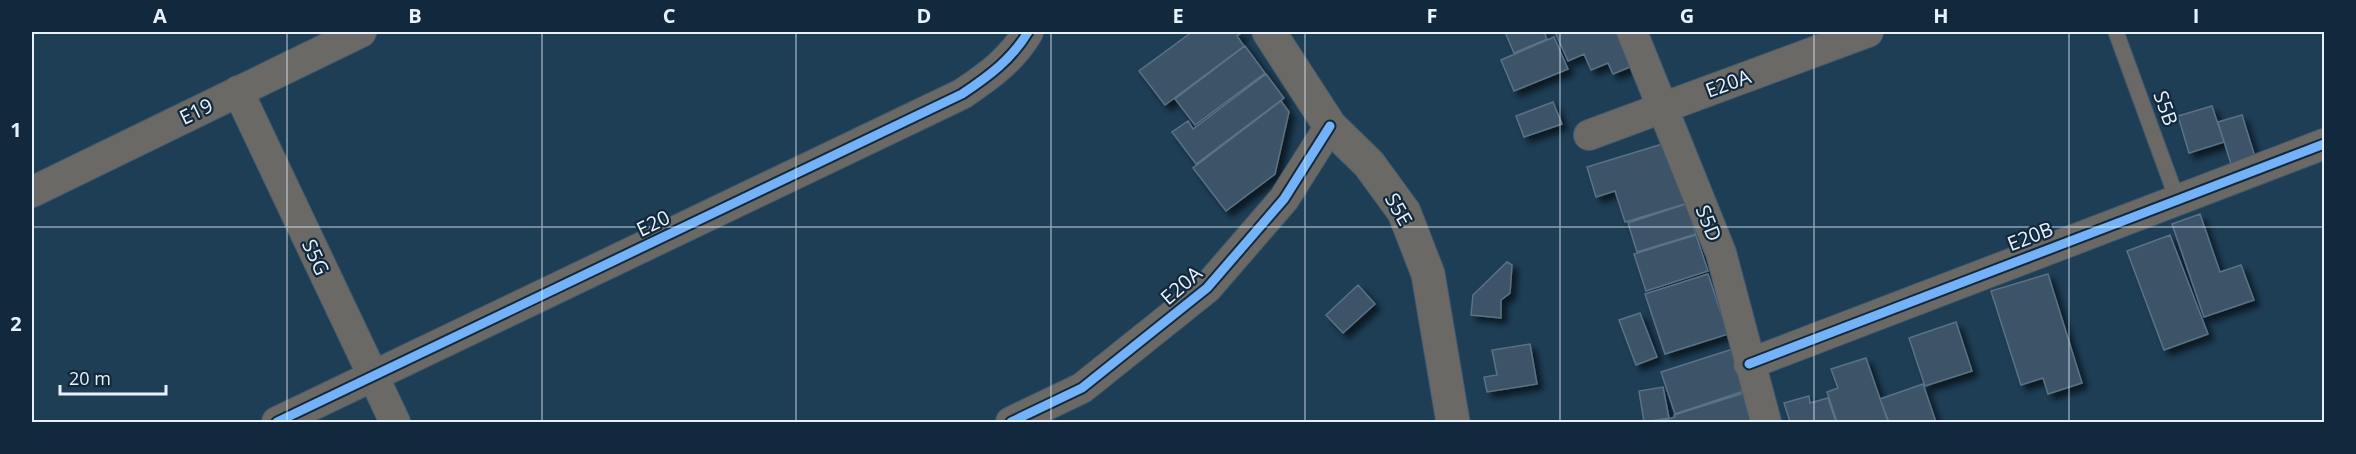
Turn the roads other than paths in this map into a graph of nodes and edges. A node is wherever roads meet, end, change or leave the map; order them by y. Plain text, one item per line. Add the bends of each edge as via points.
1 (361, 32) edge
2 (1028, 32) edge
3 (1269, 32) edge
4 (1632, 32) edge
5 (1868, 32) edge
6 (2116, 32) edge
7 (238, 91) junction
8 (1663, 107) junction
9 (1330, 126) junction
10 (1589, 135) dead end
11 (2325, 144) edge
12 (32, 192) edge
13 (2177, 199) junction
14 (1749, 364) junction
15 (373, 378) junction
16 (277, 423) edge
17 (395, 423) edge
18 (1011, 423) edge
19 (1453, 423) edge
20 (1766, 423) edge

1 - 7 street, E19
2 - 15 street, E20 via 995,72 962,94
3 - 9 street, S5E
4 - 8 street, S5D
5 - 8 street, E20A
6 - 13 lane, S5B
7 - 12 street, E19
7 - 15 street, S5G
8 - 10 street, E20A
8 - 14 street, S5D via 1721,253
9 - 18 street, E20A via 1284,199 1207,288 1082,388
9 - 19 street, S5E via 1369,164 1404,212 1428,274
11 - 13 street, E20B
13 - 14 street, E20B
14 - 20 street, S5D
15 - 16 street, E20
15 - 17 street, S5G

